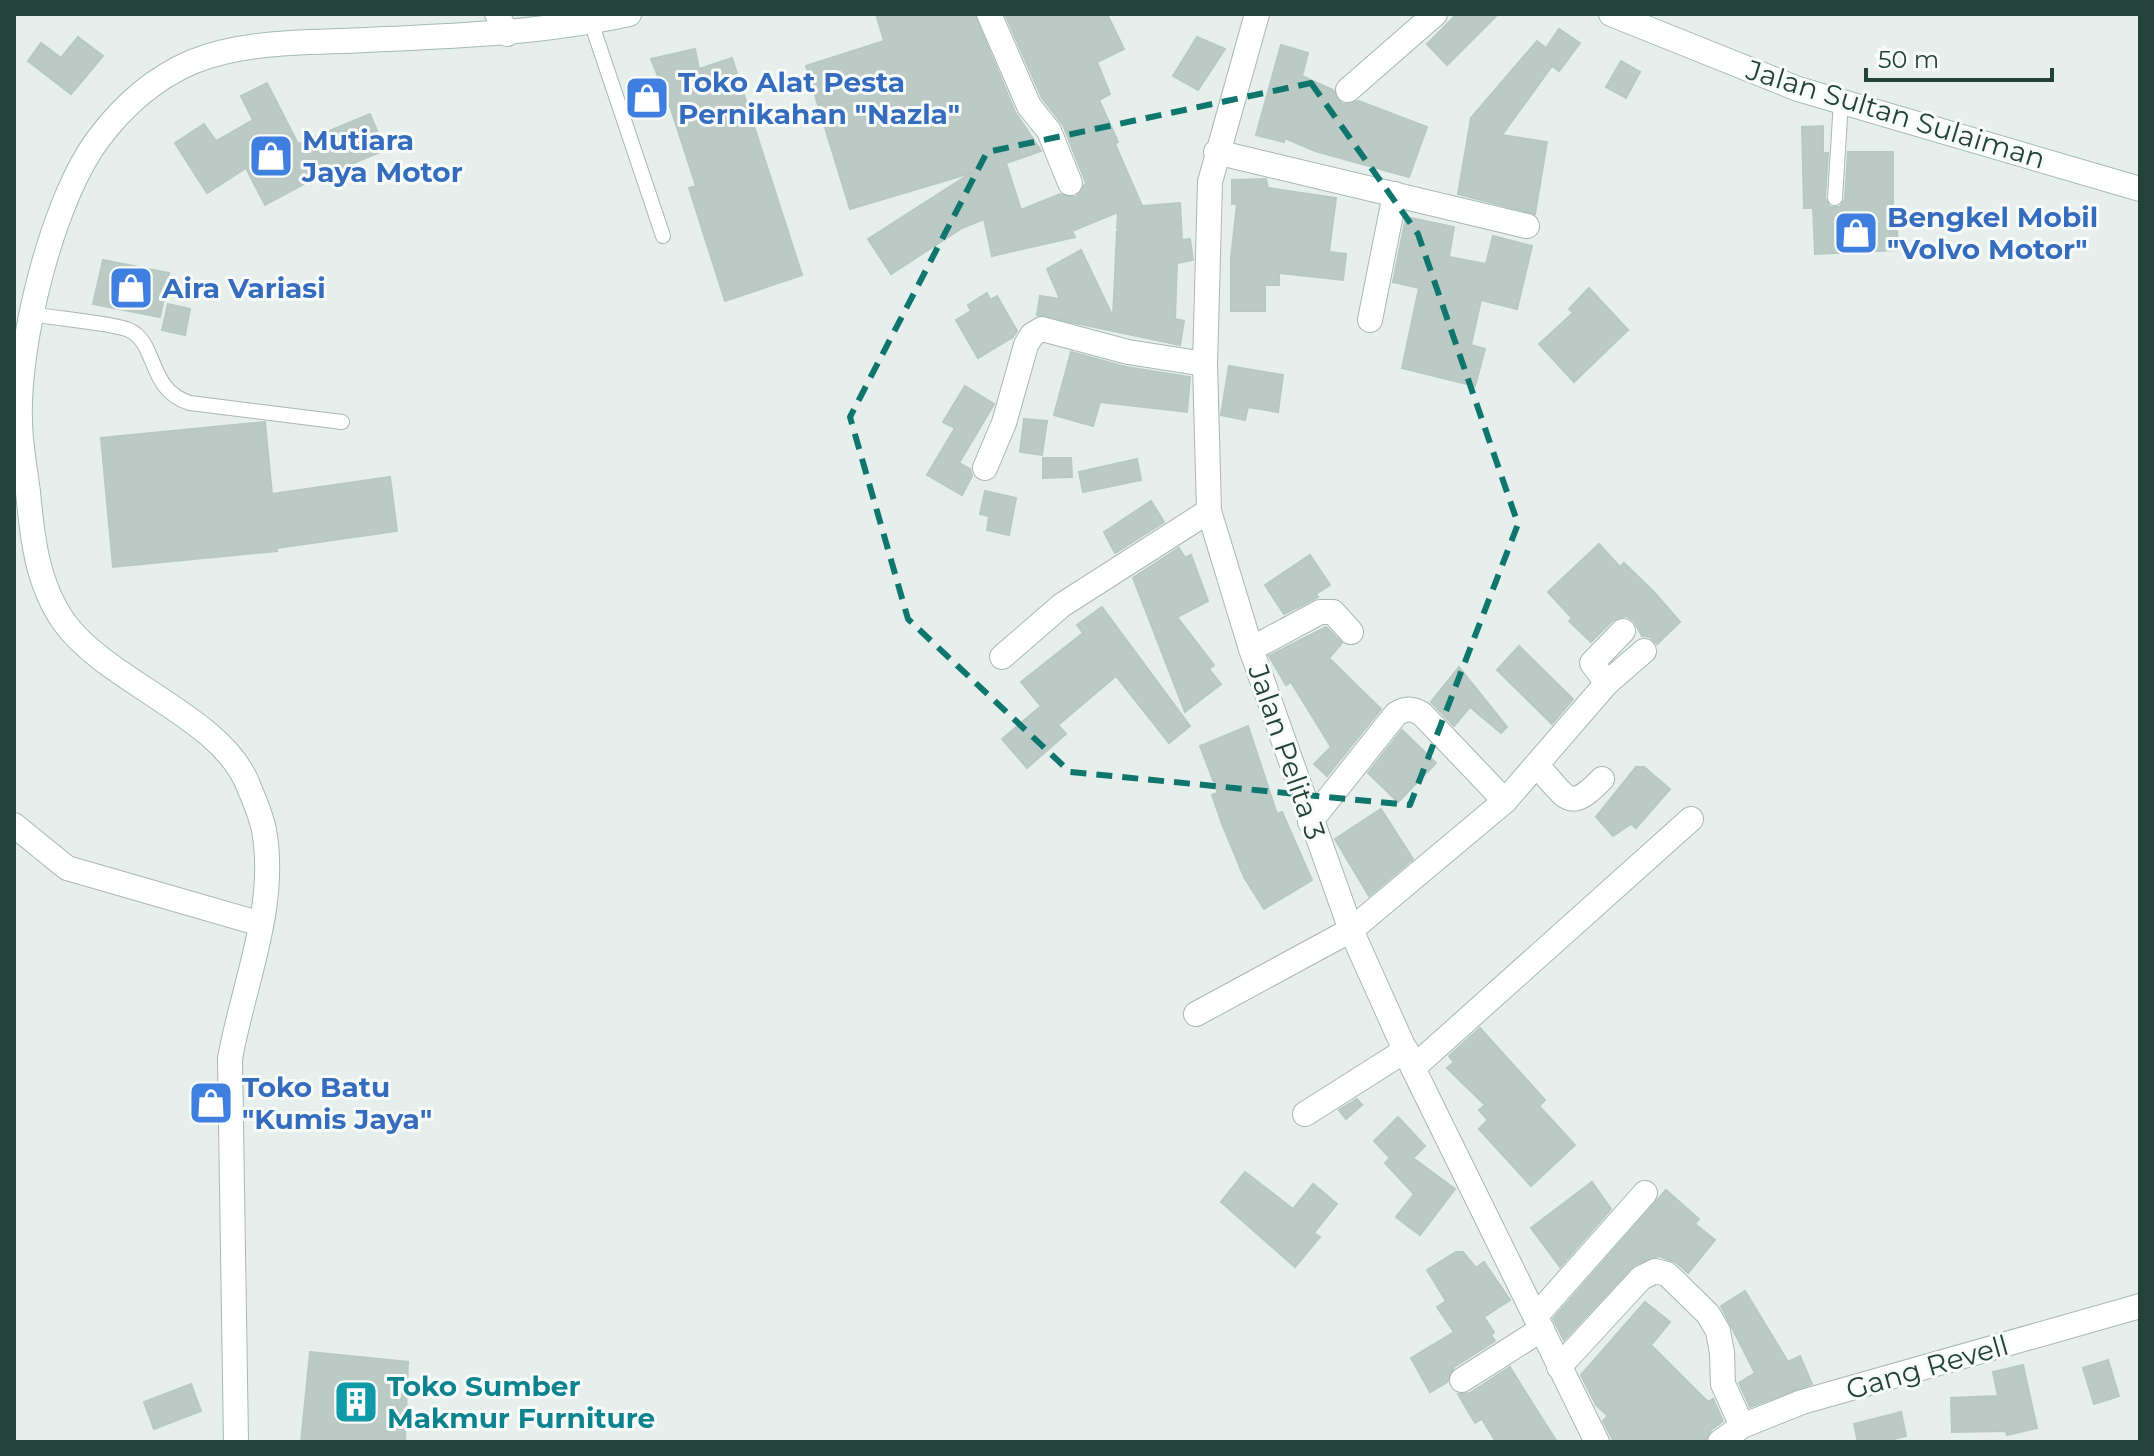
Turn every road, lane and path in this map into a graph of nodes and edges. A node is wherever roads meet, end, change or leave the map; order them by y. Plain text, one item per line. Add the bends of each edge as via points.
1 (629, 14) edge
2 (989, 14) edge
3 (1257, 14) edge
4 (1435, 14) edge
5 (1611, 14) edge
6 (591, 22) junction
7 (502, 24) edge
8 (1348, 90) dead end
9 (1841, 101) junction
10 (1216, 152) junction
11 (1070, 183) dead end
12 (2140, 189) edge
13 (1395, 194) junction
14 (1835, 198) dead end
15 (1527, 226) dead end
16 (663, 236) dead end
17 (1370, 320) dead end
18 (22, 321) edge
19 (1205, 364) junction
20 (342, 422) dead end
21 (985, 468) dead end
22 (1209, 511) junction
23 (1623, 631) dead end
24 (1351, 632) dead end
25 (1251, 649) junction
26 (1644, 651) dead end
27 (1002, 657) dead end
28 (1607, 683) junction
29 (1537, 766) junction
30 (1602, 779) dead end
31 (1505, 801) junction
32 (1691, 819) dead end
33 (1310, 822) junction
34 (14, 825) edge
35 (261, 924) junction
36 (1351, 930) junction
37 (1196, 1014) dead end
38 (1409, 1059) junction
39 (1305, 1114) dead end
40 (1645, 1193) dead end
41 (2140, 1306) edge
42 (1539, 1322) junction
43 (1559, 1367) junction
44 (1462, 1380) dead end
45 (1742, 1426) junction
46 (1586, 1438) edge
47 (236, 1442) edge
48 (1720, 1442) edge

1 - 6 street
2 - 11 street
3 - 10 street, Jalan Pelita 3
4 - 8 street
5 - 9 street, Jalan Sultan Sulaiman
6 - 7 street
6 - 16 lane
7 - 18 street via 258,45 192,62 144,90 98,139 69,189
9 - 12 street, Jalan Sultan Sulaiman
9 - 14 lane
10 - 13 street
10 - 19 street, Jalan Pelita 3 via 1208,215
13 - 15 street
13 - 17 street
18 - 20 lane via 130,330 143,343 173,398
18 - 35 street via 19,418 34,549 47,591 84,645 219,744 246,779 264,829 267,879
19 - 21 street via 1128,352 1042,329 1026,345
19 - 22 street, Jalan Pelita 3
22 - 25 street, Jalan Pelita 3
22 - 27 street via 1062,605
23 - 28 street via 1592,663
24 - 25 street via 1333,612 1320,612
25 - 33 street, Jalan Pelita 3
26 - 28 street
28 - 29 street
29 - 30 street via 1576,800
29 - 31 street
31 - 33 street via 1422,714 1404,709
31 - 36 street
32 - 38 street
33 - 36 street, Jalan Pelita 3
34 - 35 street via 67,868
35 - 47 street via 230,1059
36 - 37 street
36 - 38 street, Jalan Pelita 3
38 - 39 street
38 - 42 street, Jalan Pelita 3
40 - 42 street
41 - 45 street, Gang Revell via 1802,1402
42 - 43 street, Jalan Pelita 3
42 - 44 street
43 - 45 street via 1641,1278 1655,1271 1667,1274 1693,1295 1718,1331 1723,1384
43 - 46 street, Jalan Pelita 3
45 - 48 street, Gang Revell

